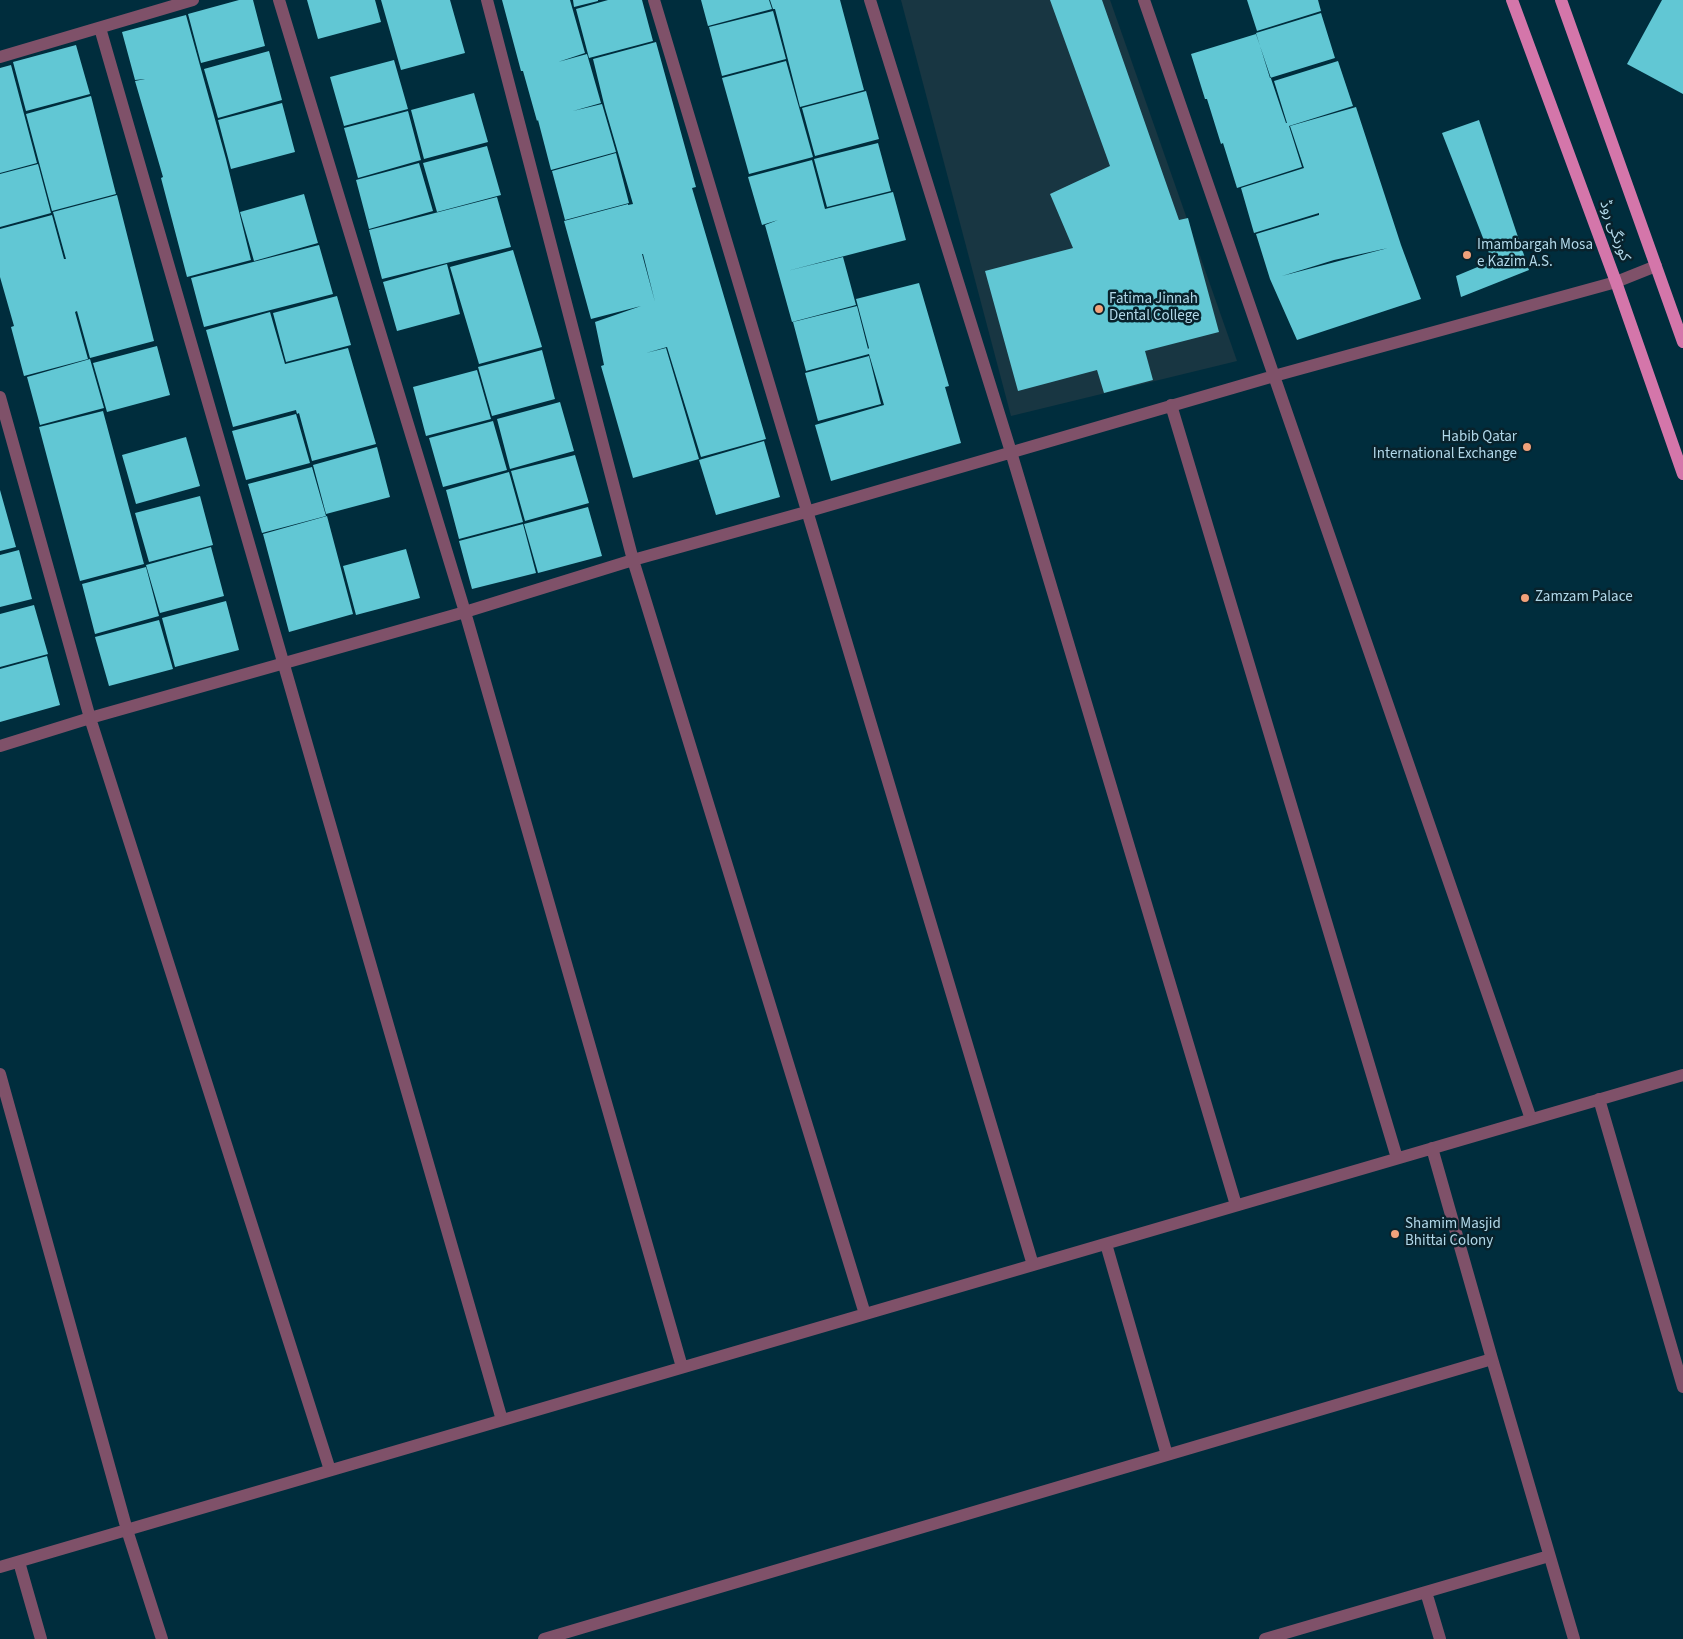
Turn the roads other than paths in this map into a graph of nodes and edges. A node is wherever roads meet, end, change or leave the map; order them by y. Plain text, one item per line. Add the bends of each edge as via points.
1 (193, 0) edge
2 (279, 0) edge
3 (488, 0) edge
4 (654, 0) edge
5 (870, 0) edge
6 (1144, 0) edge
7 (1512, 0) edge
8 (1562, 0) edge
9 (100, 28) junction
10 (0, 57) edge
11 (1656, 266) junction
12 (1616, 282) junction
13 (1683, 342) edge
14 (1274, 376) junction
15 (0, 397) edge
16 (1171, 405) junction
17 (1011, 452) junction
18 (1683, 474) edge
19 (806, 512) junction
20 (633, 560) junction
21 (465, 612) junction
22 (284, 664) junction
23 (90, 718) junction
24 (0, 746) edge
25 (0, 1074) edge
26 (1683, 1075) edge
27 (1599, 1099) junction
28 (1531, 1119) junction
29 (1432, 1148) junction
30 (1397, 1158) junction
31 (1236, 1205) junction
32 (1106, 1244) junction
33 (1033, 1265) junction
34 (865, 1314) junction
35 (1492, 1359) junction
36 (682, 1368) junction
37 (1683, 1386) edge
38 (502, 1420) junction
39 (1167, 1455) junction
40 (330, 1470) junction
41 (127, 1530) junction
42 (1549, 1556) junction
43 (19, 1562) junction
44 (0, 1567) edge
45 (1426, 1592) junction
46 (1278, 1637) edge
47 (41, 1639) edge
48 (162, 1639) edge
49 (544, 1639) edge
50 (1264, 1639) edge
51 (1440, 1639) edge
52 (1574, 1639) edge

1 - 9 street
2 - 21 street
3 - 20 street
4 - 19 street
5 - 17 street
6 - 14 street
7 - 12 main road, کورنگی روڈ
8 - 11 main road, کورنگی روڈ
9 - 10 street
9 - 22 street
11 - 12 street
11 - 13 main road, کورنگی روڈ
12 - 14 street
12 - 18 main road, کورنگی روڈ
14 - 16 street
14 - 28 street
15 - 23 street
16 - 17 street
16 - 30 street
17 - 19 street
17 - 31 street
19 - 20 street
19 - 33 street
20 - 21 street
20 - 34 street
21 - 22 street
21 - 36 street
22 - 23 street
22 - 38 street
23 - 24 street
23 - 40 street
25 - 41 street
26 - 27 street
27 - 28 street
27 - 37 street
28 - 29 street
29 - 30 street
29 - 35 street
30 - 31 street
31 - 32 street
32 - 33 street
32 - 39 street
33 - 34 street
34 - 36 street
35 - 39 street
35 - 42 street
36 - 38 street
38 - 40 street
39 - 49 street
40 - 41 street
41 - 43 street
41 - 48 street
42 - 45 street
42 - 52 street
43 - 44 street
43 - 47 street
45 - 46 street
45 - 51 street
46 - 50 street

